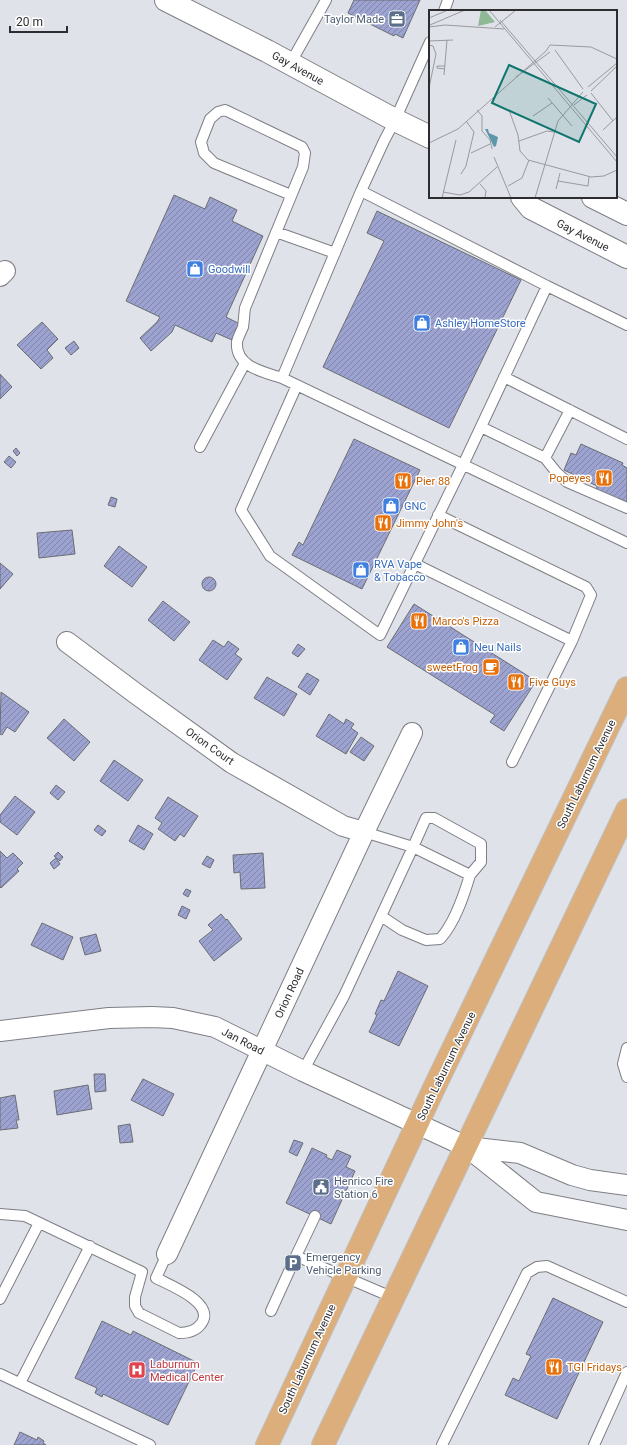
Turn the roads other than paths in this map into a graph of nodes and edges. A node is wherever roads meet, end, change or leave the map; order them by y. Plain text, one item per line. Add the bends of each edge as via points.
1 (166, 0) edge
2 (326, 0) edge
3 (448, 0) edge
4 (444, 10) edge
5 (429, 44) edge
6 (290, 64) junction
7 (395, 120) junction
8 (429, 137) edge
9 (361, 191) junction
10 (291, 195) junction
11 (523, 198) edge
12 (596, 198) edge
13 (625, 209) edge
14 (276, 232) junction
15 (335, 252) junction
16 (627, 257) edge
17 (547, 286) junction
18 (627, 325) edge
19 (245, 363) junction
20 (504, 377) junction
21 (282, 378) junction
22 (297, 385) junction
23 (570, 410) junction
24 (481, 427) junction
25 (627, 439) edge
26 (200, 447) dead end
27 (545, 458) junction
28 (463, 465) junction
29 (627, 508) edge
30 (438, 515) junction
31 (627, 543) edge
32 (415, 564) junction
33 (572, 641) junction
34 (67, 642) dead end
35 (627, 688) edge
36 (412, 733) dead end
37 (512, 762) dead end
38 (627, 810) edge
39 (364, 832) junction
40 (413, 847) junction
41 (470, 875) junction
42 (381, 916) junction
43 (0, 1030) edge
44 (627, 1048) edge
45 (262, 1051) junction
46 (303, 1071) junction
47 (627, 1077) edge
48 (417, 1124) junction
49 (467, 1147) junction
50 (627, 1185) edge
51 (0, 1214) edge
52 (315, 1216) dead end
53 (627, 1220) edge
54 (39, 1223) junction
55 (90, 1246) junction
56 (167, 1254) joint
57 (296, 1256) junction
58 (142, 1272) junction
59 (345, 1277) junction
60 (156, 1278) junction
61 (394, 1298) junction
62 (0, 1299) edge
63 (627, 1302) edge
64 (271, 1311) dead end
65 (627, 1372) edge
66 (0, 1374) edge
67 (20, 1383) junction
68 (150, 1445) edge
69 (267, 1445) edge
70 (323, 1445) edge
71 (442, 1445) edge
72 (594, 1445) edge

1 - 6 street, Gay Avenue
2 - 6 lane
3 - 4 lane
5 - 7 lane
6 - 7 street, Gay Avenue
7 - 8 street, Gay Avenue
7 - 9 lane
9 - 15 lane
9 - 17 lane
10 - 10 lane via 303,167 305,153 302,147 225,110 210,119 201,142 204,153 214,163
10 - 14 lane
11 - 16 street, Gay Avenue via 531,208
12 - 13 street
14 - 15 lane
14 - 19 lane via 245,308 237,342 238,354
15 - 21 lane
17 - 18 lane
17 - 20 lane
19 - 21 lane
19 - 26 lane
20 - 23 lane
20 - 24 lane
21 - 22 lane
22 - 28 lane
22 - 32 lane via 241,510 270,556 380,635
23 - 25 lane
23 - 27 lane
24 - 27 lane
24 - 28 lane
27 - 29 lane via 567,482
28 - 30 lane
28 - 31 lane
30 - 32 lane
30 - 33 lane via 586,587 591,595
32 - 33 lane
33 - 37 lane
34 - 39 street, Orion Court via 232,763 343,826
35 - 48 main road, South Laburnum Avenue
36 - 39 street, Orion Road
38 - 49 main road
39 - 40 lane
39 - 45 street, Orion Road
40 - 41 lane
40 - 41 lane via 426,818 434,818 481,844 482,862
40 - 42 lane
41 - 42 lane via 448,930 440,938 426,940 402,930
42 - 46 lane via 344,996
43 - 45 street, Jan Road via 109,1018 173,1018 215,1027
44 - 47 lane via 623,1064
45 - 46 street, Jan Road
45 - 56 street, Orion Road
46 - 48 street, Jan Road
48 - 49 street, Jan Road
48 - 59 main road, South Laburnum Avenue
49 - 50 street via 520,1153 572,1176
49 - 53 street via 536,1202
49 - 61 main road
51 - 54 lane via 25,1216
52 - 57 lane
54 - 55 lane
54 - 62 lane
55 - 58 lane
55 - 67 lane
56 - 60 lane
57 - 59 lane
57 - 64 lane
58 - 60 lane
58 - 60 lane via 135,1297 135,1306 139,1313 179,1333 194,1330 204,1318 204,1310 197,1300
59 - 61 lane
59 - 69 main road, South Laburnum Avenue
61 - 70 main road
63 - 71 lane via 547,1266 537,1267 527,1273
65 - 72 lane
66 - 67 lane
67 - 68 lane

